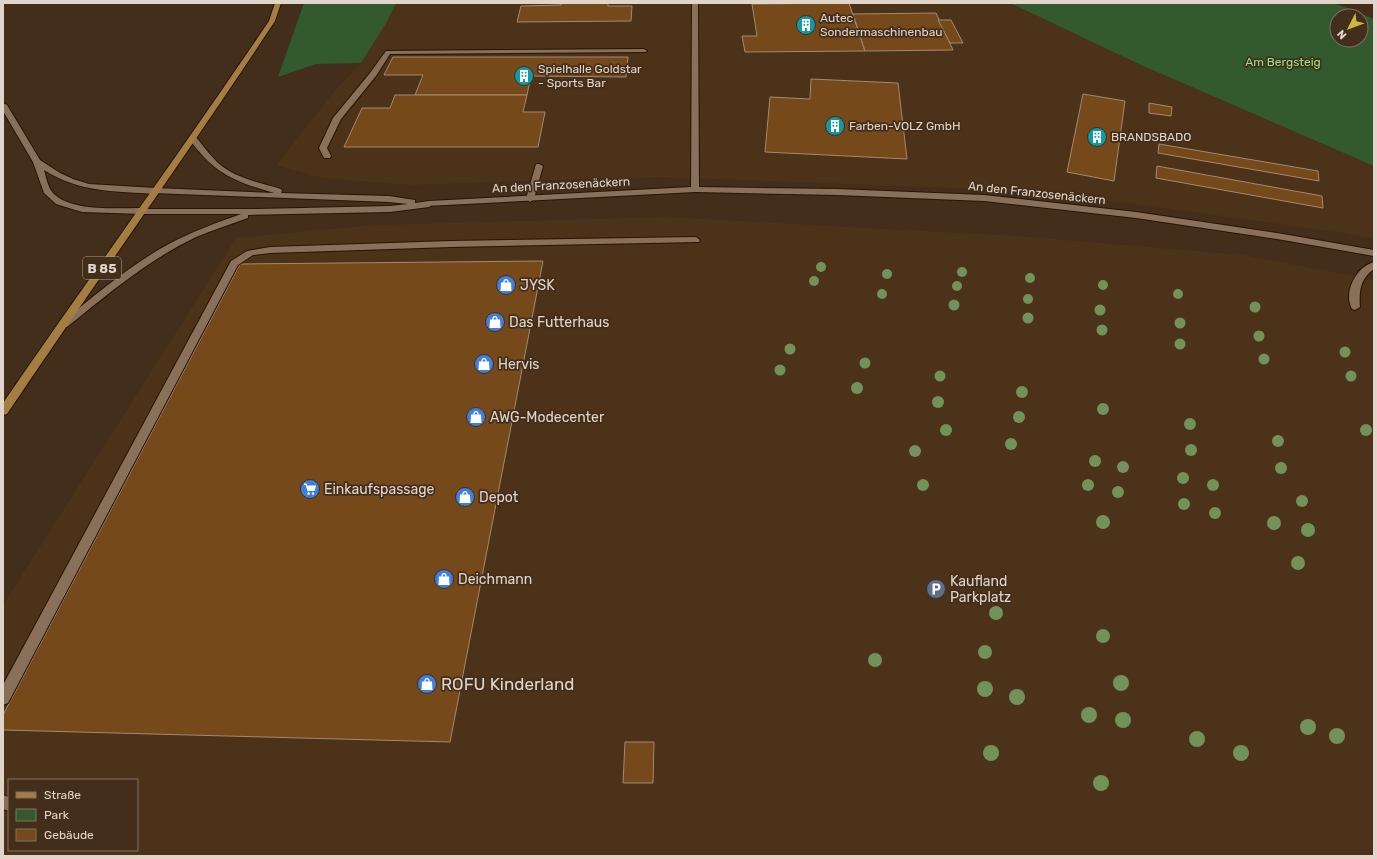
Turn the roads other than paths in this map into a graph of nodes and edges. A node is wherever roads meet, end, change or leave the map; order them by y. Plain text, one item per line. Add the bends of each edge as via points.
1 (278, 3) edge
2 (695, 3) edge
3 (644, 51) dead end
4 (3, 105) edge
5 (193, 139) junction
6 (327, 156) dead end
7 (37, 162) junction
8 (539, 166) dead end
9 (695, 189) junction
10 (156, 191) junction
11 (296, 195) junction
12 (530, 199) junction
13 (429, 204) junction
14 (142, 211) junction
15 (257, 212) junction
16 (696, 240) dead end
17 (1374, 253) edge
18 (1374, 265) edge
19 (1355, 307) dead end
20 (64, 324) junction
21 (3, 411) edge
22 (3, 699) edge

1 - 5 main road, B 85 via 272,21
2 - 9 street
3 - 6 street via 388,52 337,118 323,148
4 - 7 street
5 - 10 main road, B 85
5 - 11 street via 223,170 250,182
7 - 10 street via 71,182
7 - 14 street via 48,193 59,202 82,209
8 - 12 street
9 - 12 street, An den Franzosenäckern
9 - 17 street, An den Franzosenäckern via 984,198 1136,215
10 - 11 street
10 - 14 main road, B 85
11 - 13 street via 389,199
12 - 13 street, An den Franzosenäckern
13 - 15 street via 390,209
14 - 15 street
14 - 20 main road, B 85
15 - 20 street via 219,224 155,255
16 - 22 street via 270,250 250,253 234,263
18 - 19 street via 1364,271 1354,287
20 - 21 main road, B 85

